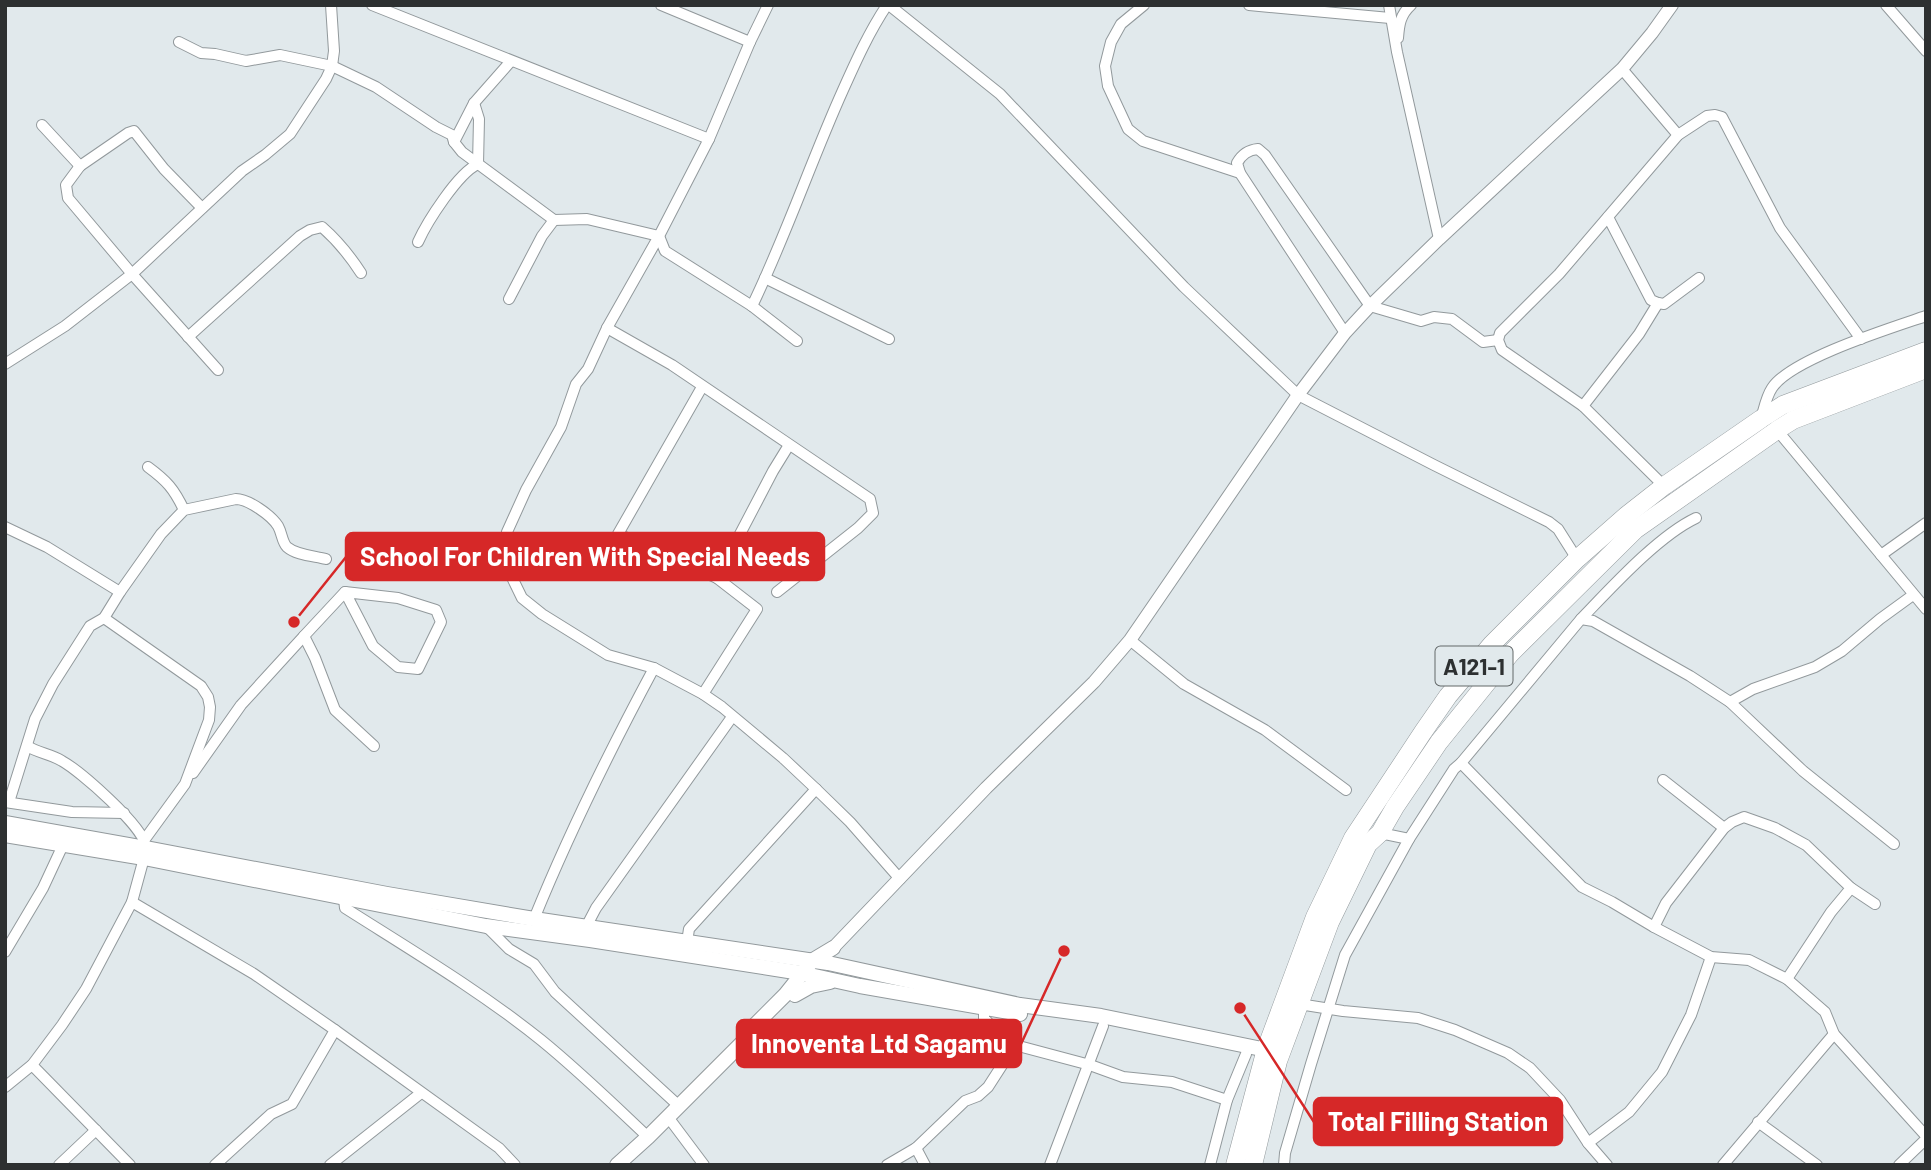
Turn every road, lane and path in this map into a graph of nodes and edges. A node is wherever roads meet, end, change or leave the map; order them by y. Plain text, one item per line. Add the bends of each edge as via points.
1 (331, 5) edge
2 (372, 5) edge
3 (661, 5) edge
4 (768, 5) edge
5 (888, 5) edge
6 (1144, 5) edge
7 (1249, 5) edge
8 (1389, 5) edge
9 (1411, 5) edge
10 (1672, 5) edge
11 (1885, 5) edge
12 (396, 10) edge
13 (1390, 18) junction
14 (750, 42) junction
15 (179, 43) dead end
16 (1926, 51) edge
17 (1397, 52) junction
18 (511, 61) junction
19 (332, 66) junction
20 (1622, 69) junction
21 (474, 103) junction
22 (42, 125) dead end
23 (1678, 135) junction
24 (709, 139) junction
25 (454, 142) junction
26 (478, 164) junction
27 (80, 166) junction
28 (1240, 173) junction
29 (202, 208) junction
30 (1608, 217) junction
31 (554, 220) junction
32 (659, 236) junction
33 (1439, 239) junction
34 (418, 242) dead end
35 (361, 273) dead end
36 (132, 274) junction
37 (765, 278) junction
38 (1699, 278) dead end
39 (509, 299) dead end
40 (1658, 303) junction
41 (752, 306) junction
42 (1370, 306) junction
43 (1926, 316) edge
44 (607, 328) junction
45 (1345, 333) junction
46 (188, 338) junction
47 (1861, 339) junction
48 (889, 340) dead end
49 (1497, 340) junction
50 (797, 341) dead end
51 (1926, 351) edge
52 (5, 365) edge
53 (1926, 369) edge
54 (218, 370) dead end
55 (702, 387) junction
56 (1298, 395) junction
57 (1583, 406) junction
58 (1762, 419) junction
59 (1777, 430) junction
60 (789, 445) junction
61 (148, 467) dead end
62 (1664, 486) junction
63 (184, 510) junction
64 (1696, 517) dead end
65 (1925, 525) edge
66 (5, 527) edge
67 (1881, 555) junction
68 (326, 559) dead end
69 (1577, 559) junction
70 (717, 578) junction
71 (120, 592) junction
72 (345, 592) junction
73 (777, 592) dead end
74 (1913, 595) junction
75 (1926, 609) edge
76 (104, 618) junction
77 (1581, 620) junction
78 (304, 636) junction
79 (1129, 640) junction
80 (654, 668) junction
81 (702, 694) junction
82 (1730, 702) junction
83 (732, 717) junction
84 (27, 746) junction
85 (374, 746) dead end
86 (1461, 763) junction
87 (1663, 780) dead end
88 (186, 784) junction
89 (816, 789) junction
90 (1346, 790) dead end
91 (7, 802) edge
92 (124, 813) junction
93 (5, 823) edge
94 (1724, 828) junction
95 (1380, 832) junction
96 (5, 835) edge
97 (1409, 839) junction
98 (1895, 844) dead end
99 (63, 845) junction
100 (145, 848) junction
101 (900, 879) junction
102 (1851, 888) junction
103 (344, 899) junction
104 (132, 902) junction
105 (1875, 904) dead end
106 (534, 919) junction
107 (486, 926) junction
108 (586, 927) junction
109 (1654, 927) junction
110 (687, 942) junction
111 (833, 948) junction
112 (5, 951) edge
113 (1711, 957) junction
114 (813, 960) junction
115 (828, 963) junction
116 (770, 969) junction
117 (801, 974) junction
118 (816, 976) junction
119 (1787, 979) junction
120 (835, 980) junction
121 (790, 995) junction
122 (1299, 1004) junction
123 (984, 1008) junction
124 (1329, 1009) junction
125 (1103, 1026) junction
126 (335, 1030) junction
127 (1834, 1034) junction
128 (1016, 1045) junction
129 (1267, 1055) junction
130 (32, 1065) junction
131 (1090, 1065) junction
132 (5, 1087) edge
133 (421, 1093) junction
134 (1227, 1100) junction
135 (679, 1106) junction
136 (668, 1117) junction
137 (1758, 1122) junction
138 (96, 1130) junction
139 (1925, 1132) edge
140 (648, 1137) junction
141 (1588, 1143) junction
142 (916, 1148) junction
143 (59, 1165) edge
144 (130, 1165) edge
145 (215, 1165) edge
146 (330, 1165) edge
147 (516, 1165) edge
148 (617, 1165) edge
149 (704, 1165) edge
150 (887, 1165) edge
151 (925, 1165) edge
152 (1050, 1165) edge
153 (1210, 1165) edge
154 (1235, 1165) edge
155 (1252, 1165) edge
156 (1283, 1165) edge
157 (1607, 1165) edge
158 (1723, 1165) edge
159 (1817, 1165) edge
160 (1899, 1165) edge

1 - 19 street
2 - 12 street
3 - 14 street
4 - 14 street
5 - 37 street via 836,106
5 - 56 street via 1000,94 1184,287
6 - 28 street via 1121,24 1105,66 1108,86 1128,129 1143,141
7 - 13 street
8 - 13 street
9 - 17 street via 1400,20
10 - 20 street
11 - 16 street
12 - 18 street
13 - 17 street
14 - 24 street
15 - 19 street via 201,53 246,61 280,55
17 - 33 street
18 - 21 street
18 - 24 street
19 - 25 street via 376,87 452,135
19 - 29 street via 290,134
20 - 23 street
20 - 33 street
21 - 25 street
21 - 26 street via 479,119
22 - 27 street
23 - 30 street
23 - 47 street via 1707,116 1722,117 1780,228
24 - 32 street
25 - 26 street
26 - 31 street
26 - 34 street via 469,168 442,203
27 - 29 street via 134,131
27 - 36 street via 66,185 68,198
28 - 42 street via 1237,163 1241,156 1258,149 1265,155
28 - 45 street
29 - 36 street
30 - 40 street via 1651,300
30 - 49 street
31 - 32 street via 587,219
31 - 39 street
32 - 41 street via 665,251
32 - 44 street
33 - 42 street
35 - 46 street via 322,227 310,230
36 - 46 street
36 - 52 street
37 - 41 street
37 - 48 street
38 - 40 street via 1664,304
40 - 57 street
41 - 50 street
42 - 45 street
42 - 49 street via 1420,321 1452,319 1483,342
43 - 47 street
44 - 55 street
44 - 80 street via 526,490 507,532 502,558 522,597 542,614 608,655
45 - 56 street
46 - 54 street
47 - 58 street via 1798,366 1773,387
49 - 57 street via 1503,350
51 - 58 highway, A121-1 via 1783,405
53 - 59 highway, A121-1 via 1793,419
55 - 60 street
55 - 70 street via 618,534
56 - 69 street via 1549,522
56 - 79 street
57 - 62 street
58 - 62 highway, A121-1
59 - 67 street
59 - 95 highway, A121-1 via 1635,530 1520,644 1439,742
60 - 70 street
60 - 73 street via 870,499 873,513
61 - 63 street via 175,491
62 - 69 highway, A121-1
63 - 68 street via 245,499 275,523 285,546
63 - 71 street
64 - 77 street via 1652,550
65 - 67 street
66 - 71 street
67 - 74 street
69 - 129 highway, A121-1 via 1492,644 1448,696 1353,838 1315,917
70 - 81 street via 757,609
71 - 76 street
72 - 72 street via 373,646 398,667 418,669 441,622 436,610 398,598
72 - 78 street
74 - 75 street
74 - 82 street via 1815,667
76 - 84 street via 90,626 53,684
76 - 88 street via 201,687 208,697 209,720
77 - 82 street via 1593,621
77 - 86 street
78 - 85 street via 335,710
78 - 88 street via 241,705
79 - 90 street via 1184,684 1265,730
79 - 101 street via 1094,682
80 - 81 street
80 - 106 street via 610,749
81 - 83 street
82 - 98 street via 1803,771
83 - 89 street
83 - 108 street
84 - 91 street
84 - 92 street via 62,761
86 - 97 street
86 - 109 street via 1582,887
87 - 94 street
88 - 100 street
89 - 101 street
89 - 110 street via 689,929
91 - 92 street via 72,812
92 - 100 street
93 - 100 main road
94 - 102 street via 1744,817 1775,828 1806,845
94 - 109 street via 1666,903
95 - 97 street
95 - 122 highway, A121-1 via 1368,844 1330,922
96 - 99 main road
97 - 124 street via 1345,955
99 - 100 main road
99 - 112 street via 38,898
100 - 103 main road
100 - 104 street
100 - 106 main road
101 - 111 street
102 - 105 street
102 - 119 street
103 - 107 main road
103 - 140 street via 345,908 540,1039
104 - 126 street via 254,974
104 - 130 street via 86,989
106 - 108 main road
107 - 116 main road
107 - 135 street via 509,949 534,964 555,992
108 - 110 main road
109 - 113 street
110 - 114 main road
111 - 114 main road
111 - 115 main road
113 - 119 street via 1749,960
113 - 141 street via 1691,1015 1662,1072 1629,1112
114 - 115 main road
114 - 117 main road
115 - 118 main road
115 - 129 main road via 1020,1004 1101,1016
116 - 117 main road
116 - 121 main road
117 - 118 main road
117 - 121 main road
118 - 120 main road
118 - 121 main road
119 - 127 street via 1825,1012
120 - 121 main road
120 - 123 main road
121 - 135 main road via 759,1033 745,1040
122 - 124 street
122 - 129 highway, A121-1
123 - 125 main road
123 - 128 street via 985,1018 1001,1037
124 - 141 street via 1418,1018 1508,1053 1530,1068 1560,1101
124 - 156 street
125 - 129 main road
125 - 131 street
126 - 133 street
126 - 145 street via 292,1104 271,1114
127 - 137 street
127 - 139 street
128 - 131 street
128 - 142 street via 988,1087 965,1101
129 - 134 street
129 - 154 highway, A121-1
129 - 155 highway, A121-1
130 - 132 street
130 - 138 street
131 - 134 street via 1123,1077 1172,1082
131 - 152 street
133 - 146 street
133 - 147 street
134 - 153 street
135 - 136 main road
136 - 140 main road
136 - 149 street
137 - 158 street
137 - 159 street
138 - 143 street
138 - 144 street
139 - 160 street
140 - 148 main road
141 - 157 street
142 - 150 street
142 - 151 street

